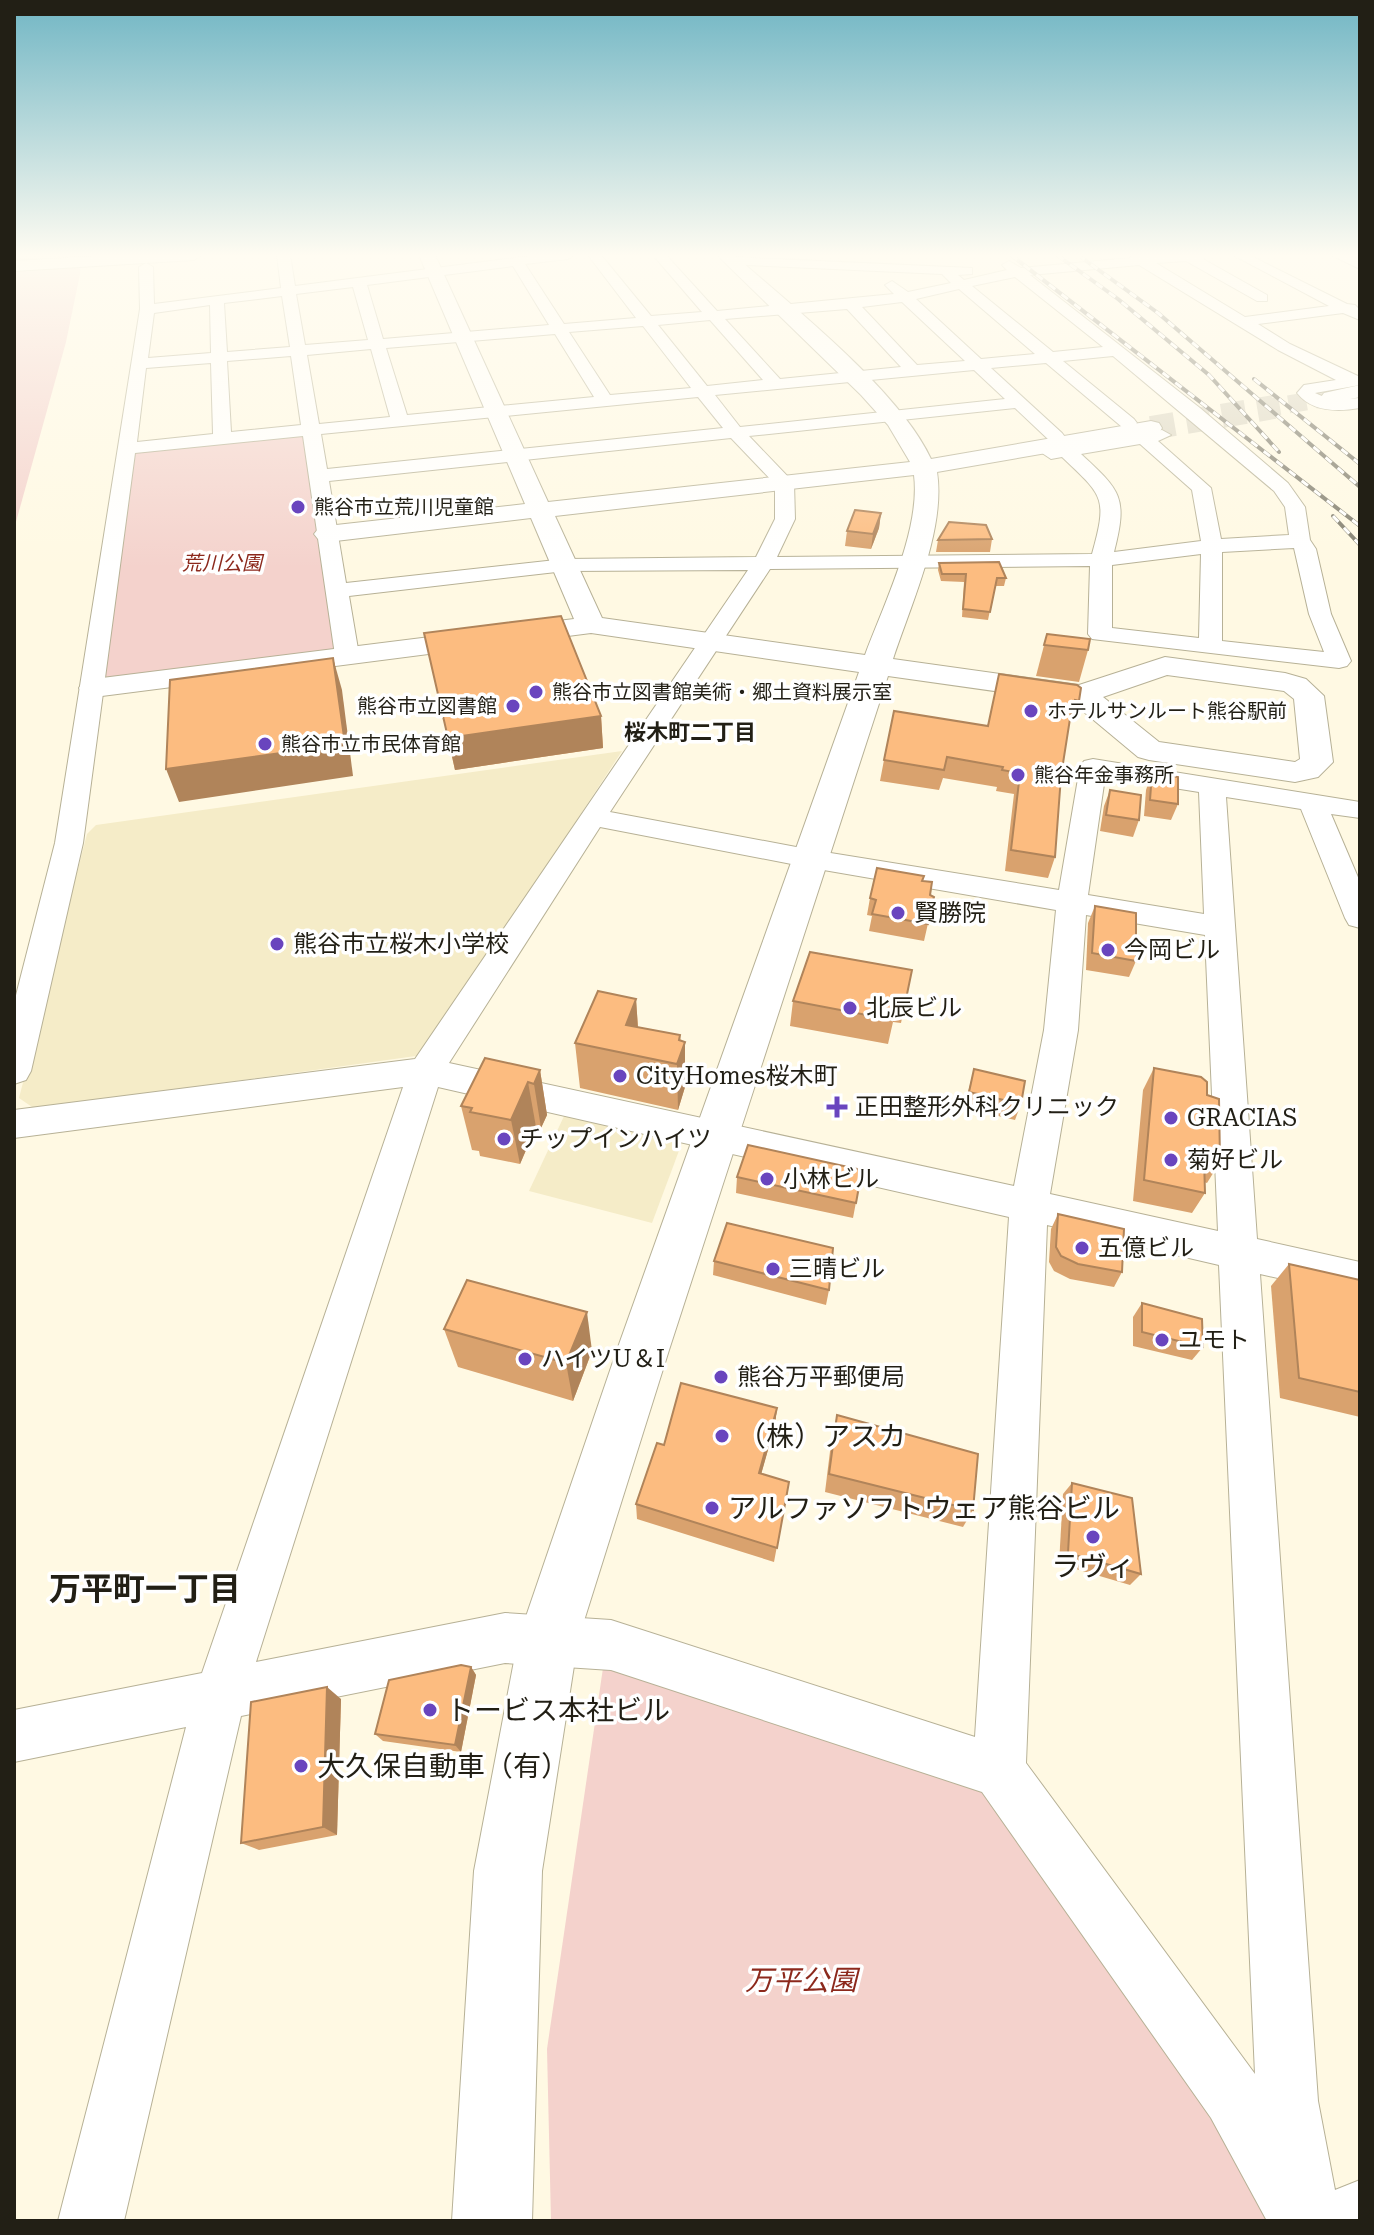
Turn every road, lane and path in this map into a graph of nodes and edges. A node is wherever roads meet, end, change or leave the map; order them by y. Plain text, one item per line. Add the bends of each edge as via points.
1 (140, 359) edge
2 (193, 359) edge
3 (220, 359) edge
4 (299, 359) edge
5 (382, 359) edge
6 (474, 359) edge
7 (579, 359) edge
8 (678, 359) edge
9 (753, 359) edge
10 (835, 359) edge
11 (902, 359) edge
12 (971, 359) edge
13 (1036, 359) edge
14 (1051, 359) edge
15 (1125, 359) edge
16 (1312, 359) edge
17 (139, 364) junction
18 (977, 365) junction
19 (913, 371) junction
20 (854, 378) junction
21 (1358, 384) edge
22 (776, 385) junction
23 (703, 392) junction
24 (1329, 400) junction
25 (606, 402) junction
26 (1018, 403) junction
27 (1360, 403) edge
28 (498, 412) junction
29 (1194, 412) junction
30 (893, 417) junction
31 (1347, 421) dead end
32 (400, 422) junction
33 (1128, 423) junction
34 (1212, 427) junction
35 (310, 431) junction
36 (736, 433) junction
37 (1148, 433) junction
38 (222, 439) junction
39 (1062, 444) junction
40 (127, 448) junction
41 (518, 456) junction
42 (985, 457) junction
43 (925, 467) junction
44 (319, 476) junction
45 (784, 483) junction
46 (543, 510) junction
47 (327, 534) junction
48 (1300, 541) junction
49 (1212, 546) junction
50 (1101, 560) junction
51 (912, 561) junction
52 (764, 562) junction
53 (565, 565) junction
54 (337, 591) junction
55 (591, 625) junction
56 (713, 641) junction
57 (1146, 641) junction
58 (1210, 648) junction
59 (347, 655) junction
60 (877, 665) junction
61 (1165, 666) junction
62 (94, 688) junction
63 (1081, 694) junction
64 (1149, 763) junction
65 (1212, 785) junction
66 (1312, 802) junction
67 (1360, 810) edge
68 (592, 817) junction
69 (812, 859) junction
70 (1072, 903) junction
71 (1360, 918) edge
72 (1219, 927) junction
73 (14, 1071) edge
74 (426, 1071) junction
75 (14, 1124) edge
76 (718, 1135) junction
77 (1029, 1206) junction
78 (1240, 1252) junction
79 (1360, 1279) edge
80 (548, 1640) junction
81 (220, 1696) junction
82 (14, 1736) edge
83 (999, 1771) junction
84 (1360, 2212) edge
85 (91, 2221) edge
86 (492, 2221) edge
87 (1306, 2221) edge
88 (1338, 2221) edge

1 - 17 street
2 - 17 street
3 - 38 street
4 - 35 street
5 - 32 street
6 - 28 main road
7 - 25 street
8 - 23 street
9 - 22 street
10 - 20 main road
11 - 19 street
12 - 18 street
13 - 18 street
14 - 33 street
15 - 29 street
16 - 21 street
17 - 40 street
18 - 19 street
18 - 26 street
19 - 20 street
20 - 22 street
20 - 30 main road
21 - 24 main road
22 - 23 street
23 - 25 street
23 - 36 street
24 - 27 street
24 - 31 street via 1334,414
25 - 28 street
26 - 30 street
26 - 39 street
28 - 32 street
28 - 41 main road
29 - 33 street
29 - 34 street
30 - 36 street
30 - 43 main road
32 - 35 street
33 - 39 street
34 - 37 street
34 - 48 street via 1281,487 1295,507
35 - 38 street
35 - 44 street
36 - 41 street
36 - 45 street
37 - 39 street
37 - 42 main road
37 - 49 street via 1201,488
38 - 40 street
39 - 42 street
39 - 50 street via 1104,486 1113,516
40 - 62 street
41 - 44 street
41 - 46 main road
42 - 43 main road
43 - 45 main road
43 - 51 main road via 927,507
44 - 47 street
45 - 46 main road
45 - 52 street via 785,519
46 - 47 main road
46 - 53 main road
47 - 54 street
48 - 49 street
48 - 58 street via 1339,661
49 - 50 street
49 - 58 street
50 - 51 street
50 - 57 street via 1100,634
51 - 52 street
51 - 60 main road
52 - 53 street
52 - 56 street
53 - 54 street
53 - 55 main road
54 - 59 street
55 - 56 main road
55 - 59 main road
56 - 60 main road
56 - 68 street
57 - 58 street
57 - 61 street via 1147,655
59 - 62 main road
60 - 63 main road
60 - 69 main road
61 - 63 main road
61 - 64 main road via 1285,682 1304,690 1317,762 1295,772
62 - 73 street via 69,843
63 - 64 main road
64 - 65 street
64 - 70 street via 1093,767
65 - 66 street
65 - 72 street
66 - 67 street
66 - 71 street
68 - 69 street
68 - 74 street
69 - 70 street
69 - 76 main road
70 - 72 street
70 - 77 street via 1061,1030
72 - 78 street
74 - 75 street
74 - 76 street
74 - 81 street
76 - 77 street
76 - 80 main road
77 - 78 street
77 - 83 street
78 - 79 street
78 - 87 street via 1287,2101
80 - 81 street via 505,1638
80 - 83 street via 611,1645
80 - 86 main road via 508,1871
81 - 82 street
81 - 85 street
83 - 87 street via 1233,2096
84 - 88 street

